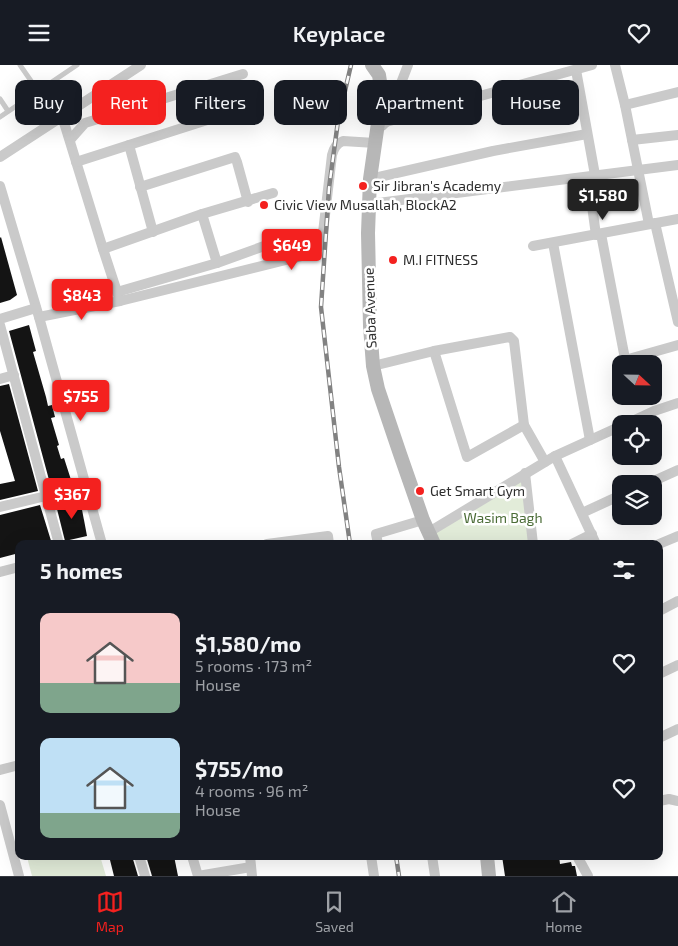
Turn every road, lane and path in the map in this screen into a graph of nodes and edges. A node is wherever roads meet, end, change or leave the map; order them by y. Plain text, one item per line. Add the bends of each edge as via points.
1 (20, 65) edge
2 (64, 65) edge
3 (77, 65) edge
4 (141, 65) edge
5 (372, 65) edge
6 (408, 65) edge
7 (592, 65) edge
8 (615, 65) edge
9 (576, 70) junction
10 (68, 71) junction
11 (243, 74) dead end
12 (30, 80) edge
13 (54, 80) edge
14 (402, 80) edge
15 (678, 92) edge
16 (482, 96) edge
17 (0, 99) edge
18 (82, 103) edge
19 (625, 105) junction
20 (15, 106) edge
21 (8, 111) junction
22 (0, 117) edge
23 (48, 125) edge
24 (65, 125) edge
25 (192, 125) edge
26 (384, 125) edge
27 (587, 134) junction
28 (678, 135) edge
29 (375, 138) junction
30 (70, 140) junction
31 (632, 140) junction
32 (129, 145) junction
33 (0, 157) edge
34 (76, 162) junction
35 (678, 165) edge
36 (638, 169) junction
37 (591, 176) junction
38 (370, 179) junction
39 (0, 186) edge
40 (140, 187) junction
41 (273, 193) dead end
42 (248, 202) junction
43 (370, 204) junction
44 (202, 214) junction
45 (678, 219) edge
46 (652, 224) junction
47 (153, 232) junction
48 (599, 235) junction
49 (292, 236) dead end
50 (553, 243) junction
51 (533, 246) dead end
52 (103, 249) junction
53 (217, 263) junction
54 (118, 296) junction
55 (37, 313) junction
56 (0, 319) edge
57 (678, 322) edge
58 (0, 325) edge
59 (678, 345) edge
60 (434, 351) junction
61 (624, 355) edge
62 (647, 355) edge
63 (372, 366) junction
64 (14, 375) junction
65 (0, 379) edge
66 (678, 403) edge
67 (645, 415) edge
68 (524, 425) junction
69 (612, 430) edge
70 (590, 440) junction
71 (555, 456) junction
72 (545, 462) junction
73 (678, 470) edge
74 (525, 473) junction
75 (662, 477) edge
76 (46, 496) junction
77 (612, 499) edge
78 (0, 507) edge
79 (582, 513) junction
80 (429, 532) edge
81 (678, 537) edge
82 (594, 539) edge
83 (58, 540) edge
84 (100, 540) edge
85 (298, 540) edge
86 (328, 540) edge
87 (377, 540) edge
88 (532, 540) edge
89 (663, 543) edge
90 (15, 568) edge
91 (0, 573) edge
92 (678, 601) edge
93 (663, 609) edge
94 (678, 665) edge
95 (663, 673) edge
96 (678, 729) edge
97 (663, 736) edge
98 (15, 766) edge
99 (0, 770) edge
100 (663, 800) edge
101 (678, 801) edge
102 (0, 805) edge
103 (140, 860) edge
104 (193, 860) edge
105 (372, 860) edge
106 (433, 860) edge
107 (487, 860) edge
108 (579, 860) edge
109 (251, 866) edge
110 (19, 876) edge
111 (145, 876) edge
112 (198, 876) edge
113 (374, 876) edge
114 (435, 876) edge
115 (489, 876) edge
116 (588, 876) edge

1 - 12 lane
2 - 10 lane
3 - 10 lane
4 - 18 street
5 - 29 main road, Saba Avenue via 379,75 382,95
6 - 14 street
7 - 9 street
8 - 19 street
9 - 16 street
9 - 27 street
10 - 13 lane
11 - 30 street via 85,123
15 - 19 street
17 - 21 lane
19 - 31 street
20 - 21 lane
21 - 22 lane
23 - 33 street
24 - 30 street
25 - 32 street
26 - 29 street
27 - 37 street
27 - 38 street
28 - 31 street
29 - 38 main road, Saba Avenue
29 - 54 street via 344,141 334,148 322,241 315,251
30 - 34 street
31 - 36 street
32 - 34 street
32 - 40 street
34 - 52 street
35 - 36 street
36 - 37 street
36 - 46 street
37 - 43 street
37 - 48 street
38 - 43 main road, Saba Avenue
39 - 55 street
40 - 42 street via 235,157
40 - 47 street
41 - 42 street
42 - 44 street
43 - 63 main road, Saba Avenue
44 - 47 street
44 - 53 street
45 - 46 street
46 - 48 street
46 - 57 street
47 - 52 street
48 - 50 street
48 - 61 street
49 - 53 street
50 - 51 street
50 - 70 street
52 - 54 street
53 - 54 street
54 - 55 street
55 - 56 street
55 - 84 street
58 - 64 street
59 - 62 street
60 - 63 street
60 - 68 street via 513,339
60 - 68 street via 467,457
63 - 80 main road, Saba Avenue
64 - 65 street
64 - 76 street
66 - 67 street
68 - 72 street
69 - 70 street
70 - 71 street
71 - 72 street
71 - 79 street
72 - 74 street
73 - 75 street
74 - 80 street
74 - 88 street
76 - 78 street
76 - 83 street
77 - 79 street
79 - 82 street
80 - 87 street via 376,534
81 - 89 street
85 - 86 street via 328,536
90 - 91 street
92 - 93 street
94 - 95 street
96 - 97 street
98 - 99 street
100 - 101 street
102 - 110 street
103 - 111 street
104 - 112 street
105 - 113 street
106 - 114 street
107 - 115 main road
108 - 116 street
109 - 112 street

